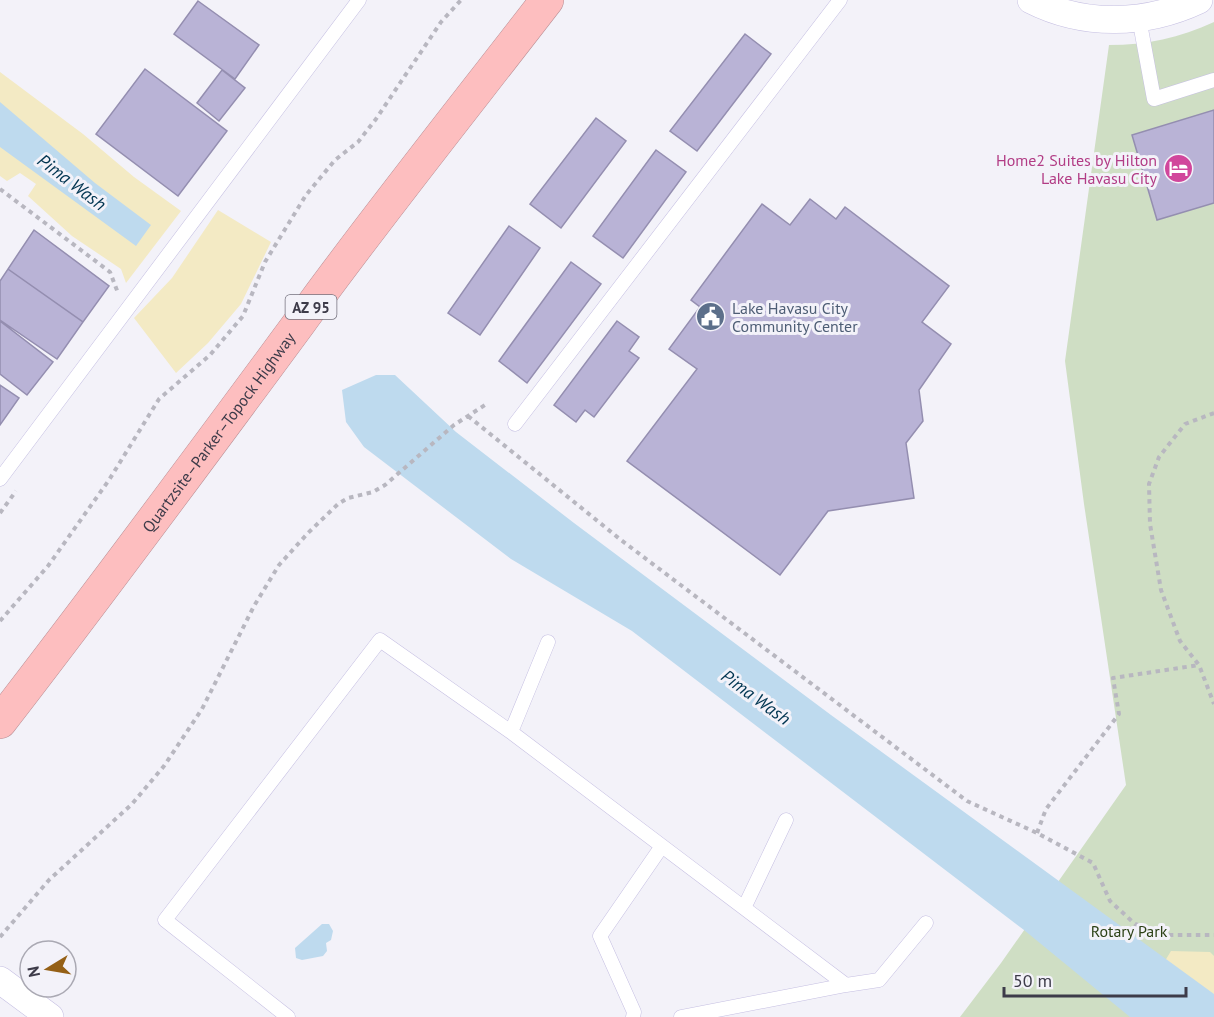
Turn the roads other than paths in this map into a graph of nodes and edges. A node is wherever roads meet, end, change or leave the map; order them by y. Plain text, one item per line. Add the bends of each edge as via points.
1 (360, 0) edge
2 (547, 0) edge
3 (840, 0) edge
4 (1031, 0) edge
5 (1199, 0) edge
6 (1139, 18) junction
7 (1214, 80) edge
8 (515, 424) dead end
9 (0, 479) edge
10 (548, 642) dead end
11 (0, 722) edge
12 (511, 732) junction
13 (786, 820) dead end
14 (662, 846) junction
15 (744, 908) junction
16 (926, 923) dead end
17 (0, 980) edge
18 (846, 985) junction
19 (50, 1017) edge
20 (288, 1017) edge
21 (633, 1017) edge
22 (681, 1017) edge

1 - 9 lane
2 - 11 highway, Quartzsite–Parker–Topock Highway / AZ 95
3 - 8 lane
4 - 6 street via 1082,16 1109,20
5 - 6 street
6 - 7 lane via 1154,99
10 - 12 lane
12 - 14 lane
12 - 20 lane via 380,640 165,920
13 - 15 lane
14 - 15 lane
14 - 21 lane via 600,936
15 - 18 lane
16 - 18 lane via 879,980
17 - 19 street
18 - 22 lane

